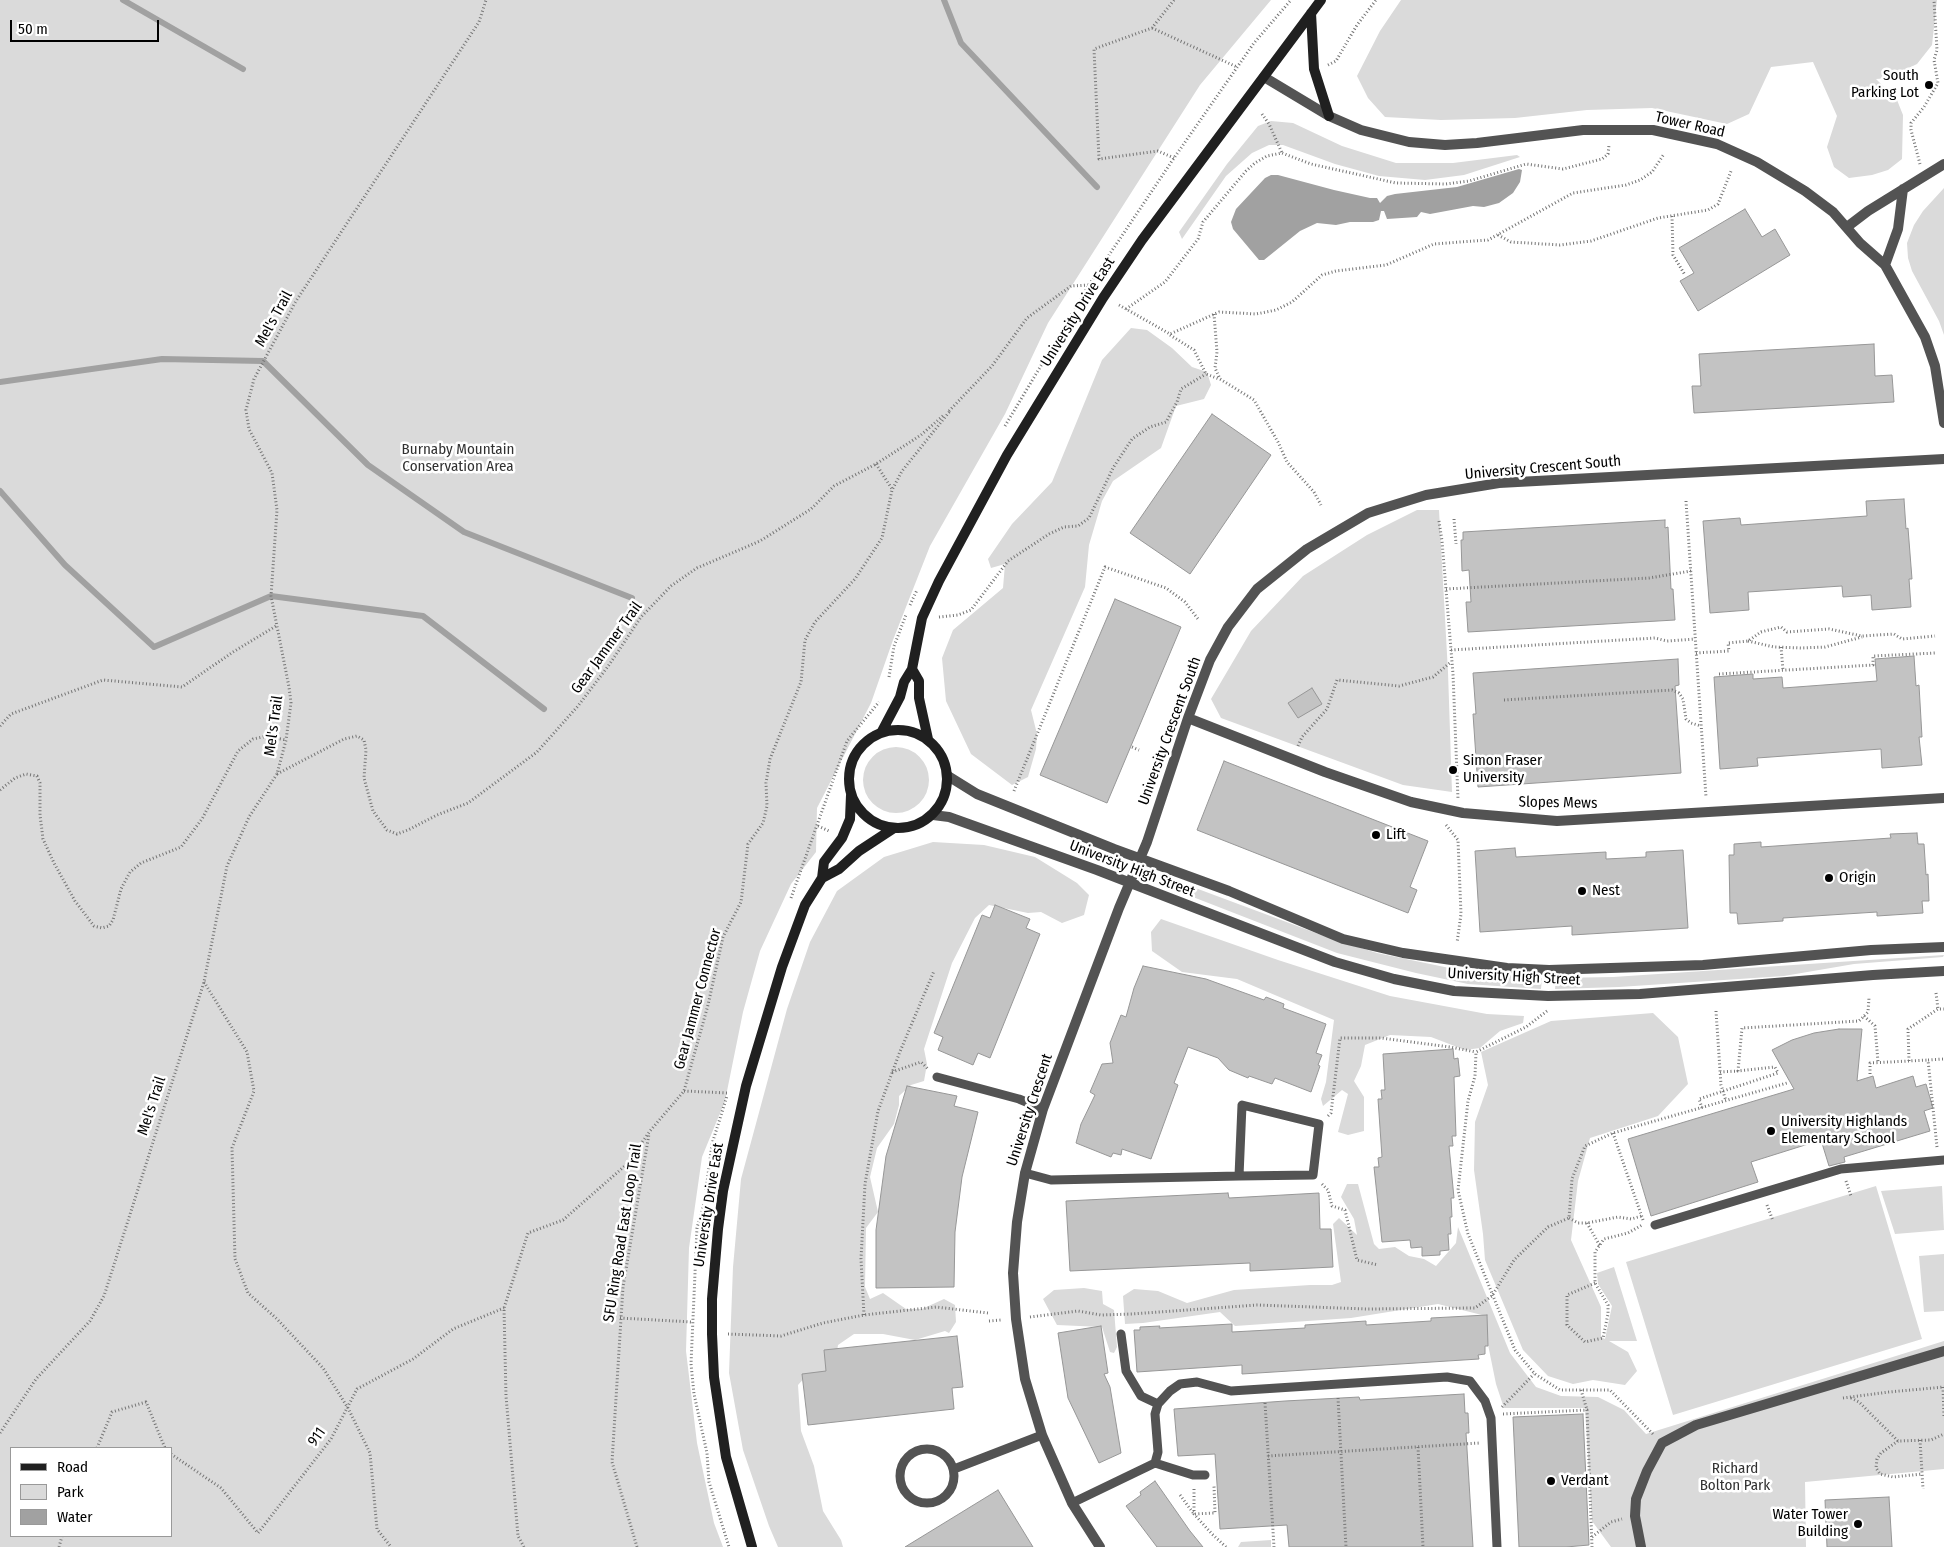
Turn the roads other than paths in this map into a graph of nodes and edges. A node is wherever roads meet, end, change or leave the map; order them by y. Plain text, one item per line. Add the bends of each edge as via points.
1 (1321, 0) edge
2 (1311, 13) junction
3 (1264, 78) junction
4 (1329, 116) junction
5 (1944, 164) edge
6 (1903, 189) junction
7 (1846, 227) junction
8 (1885, 265) junction
9 (1944, 423) edge
10 (1944, 459) edge
11 (912, 669) junction
12 (1188, 718) junction
13 (881, 733) junction
14 (928, 739) junction
15 (948, 776) junction
16 (851, 795) junction
17 (1944, 798) edge
18 (932, 815) junction
19 (894, 828) junction
20 (1140, 858) junction
21 (822, 878) junction
22 (1130, 882) junction
23 (1944, 947) edge
24 (1944, 971) edge
25 (937, 1077) road end
26 (1043, 1109) junction
27 (1941, 1160) edge
28 (1025, 1172) junction
29 (1239, 1176) junction
30 (1654, 1225) road end
31 (1120, 1334) dead end
32 (1944, 1351) edge
33 (1158, 1404) junction
34 (1042, 1436) junction
35 (1155, 1463) junction
36 (954, 1469) junction
37 (1205, 1475) dead end
38 (1072, 1503) junction
39 (752, 1547) edge
40 (1100, 1547) edge
41 (1497, 1547) edge
42 (1641, 1547) edge

1 - 2 street, University Drive East
2 - 3 street, University Drive East
2 - 4 street via 1314,69
3 - 4 street, Tower Road
3 - 11 street, University Drive East via 1142,240 1007,455 922,618
4 - 7 street, Tower Road via 1361,130 1409,142 1445,144 1583,130 1653,130 1717,144 1757,162 1805,191 1833,212
5 - 6 street
6 - 7 street
6 - 8 street via 1898,229
7 - 8 street, Tower Road
8 - 9 street, Tower Road via 1925,337 1935,366
10 - 12 street, University Crescent South via 1499,484 1426,495 1368,513 1307,549 1257,589 1228,627 1210,660
11 - 13 street, University Drive East
11 - 14 street, University Drive East via 919,681 919,698
12 - 17 street, Slopes Mews via 1411,802 1463,813 1557,821
12 - 20 street, University Crescent South
13 - 14 street via 913,732
13 - 16 street via 866,741 856,752 850,766
14 - 15 street via 942,756
15 - 18 street via 941,803
15 - 20 street, University High Street via 977,794
16 - 19 street via 868,818
16 - 21 street, University Drive East via 850,819 842,838 824,862
18 - 19 street via 915,825
18 - 22 street, University High Street via 949,817
19 - 21 street, University Drive East
20 - 22 street, University Crescent
20 - 23 street, University High Street via 1229,890 1343,938 1403,953 1507,968 1549,970 1703,965
21 - 39 street, University Drive East via 794,931 756,1050 725,1183 714,1264 712,1334 720,1426
22 - 24 street, University High Street via 1335,962 1394,979 1454,991 1548,996 1640,994
22 - 26 street, University Crescent
25 - 26 lane via 1019,1099
26 - 28 street, University Crescent
27 - 30 lane via 1841,1169
28 - 29 lane via 1050,1180
28 - 34 street, University Crescent via 1017,1222 1014,1292 1025,1379
29 - 29 lane via 1313,1175 1319,1124 1242,1105
31 - 33 lane via 1126,1371 1141,1396
32 - 42 street via 1696,1425 1662,1443 1636,1499 1635,1516
33 - 35 lane
33 - 41 lane via 1180,1384 1197,1382 1231,1391 1447,1376 1470,1381 1485,1401 1491,1418
34 - 36 lane
34 - 38 street, University Crescent
35 - 37 lane via 1193,1475
35 - 38 lane
36 - 36 lane via 955,1478 948,1494 934,1502 925,1503 909,1496 900,1481 903,1463 917,1450 926,1448 944,1454
38 - 40 street, University Crescent

